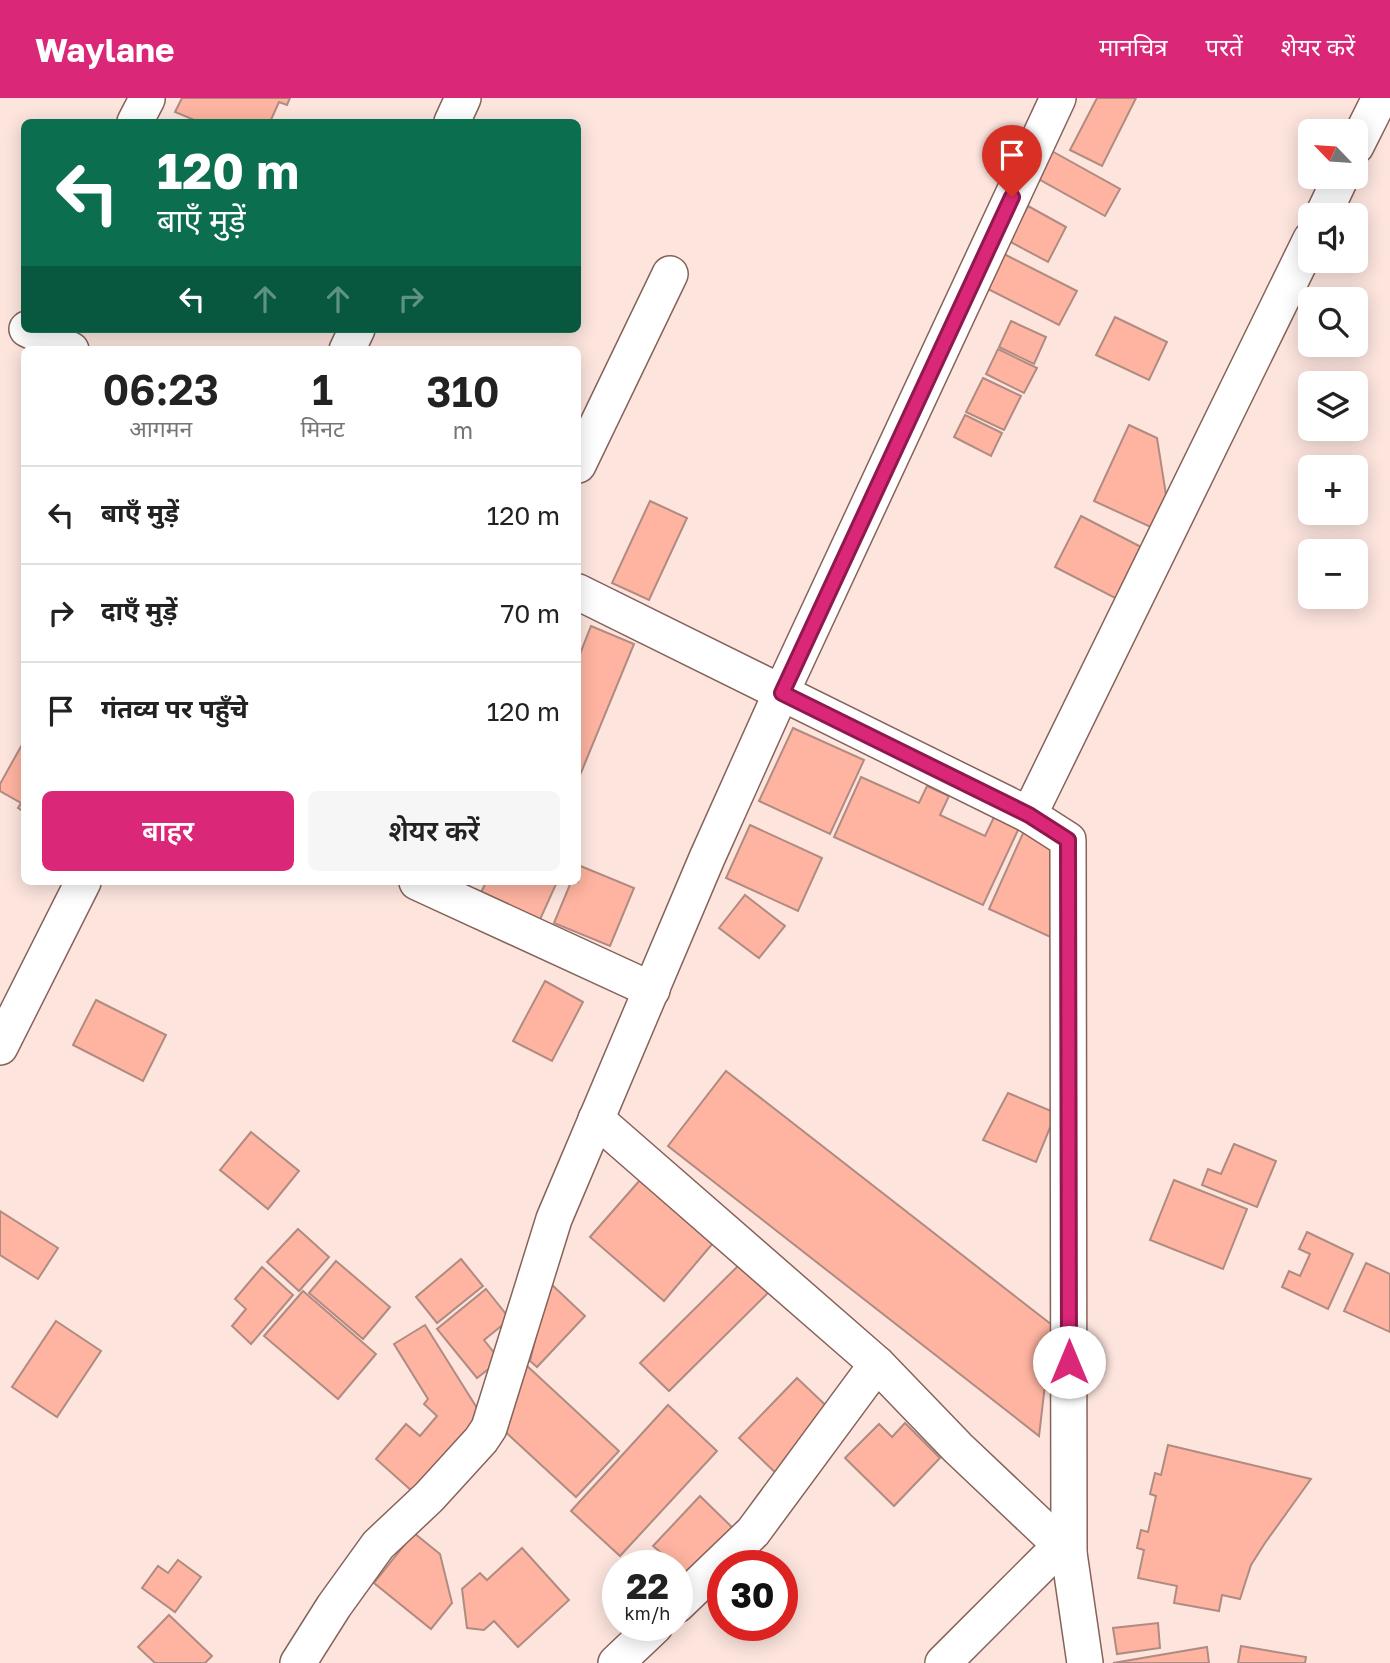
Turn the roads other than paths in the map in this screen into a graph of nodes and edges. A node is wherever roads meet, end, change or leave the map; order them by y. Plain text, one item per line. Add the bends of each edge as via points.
1 (463, 98) edge
2 (1058, 98) edge
3 (1380, 98) edge
4 (147, 99) edge
5 (137, 119) edge
6 (453, 119) edge
7 (1368, 122) edge
8 (1298, 266) edge
9 (670, 274) dead end
10 (0, 316) edge
11 (21, 326) edge
12 (36, 333) edge
13 (63, 346) edge
14 (581, 459) edge
15 (581, 593) edge
16 (782, 693) junction
17 (1029, 815) junction
18 (81, 885) edge
19 (424, 885) edge
20 (652, 990) junction
21 (0, 1047) edge
22 (596, 1119) junction
23 (877, 1364) junction
24 (1065, 1550) junction
25 (693, 1590) edge
26 (639, 1641) edge
27 (298, 1663) edge
28 (616, 1663) edge
29 (943, 1663) edge
30 (1085, 1663) edge

1 - 6 street
2 - 16 street
3 - 7 street
4 - 5 street
8 - 17 street
9 - 14 street
10 - 11 street
12 - 13 street
15 - 16 street
16 - 17 street
16 - 20 street
17 - 24 street via 1066,837 1069,844
18 - 21 street
19 - 20 street
20 - 22 street
22 - 23 street
22 - 27 street via 554,1219 489,1428 429,1497 378,1545
23 - 24 street
23 - 25 street via 753,1532
24 - 29 street
24 - 30 street
26 - 28 street

